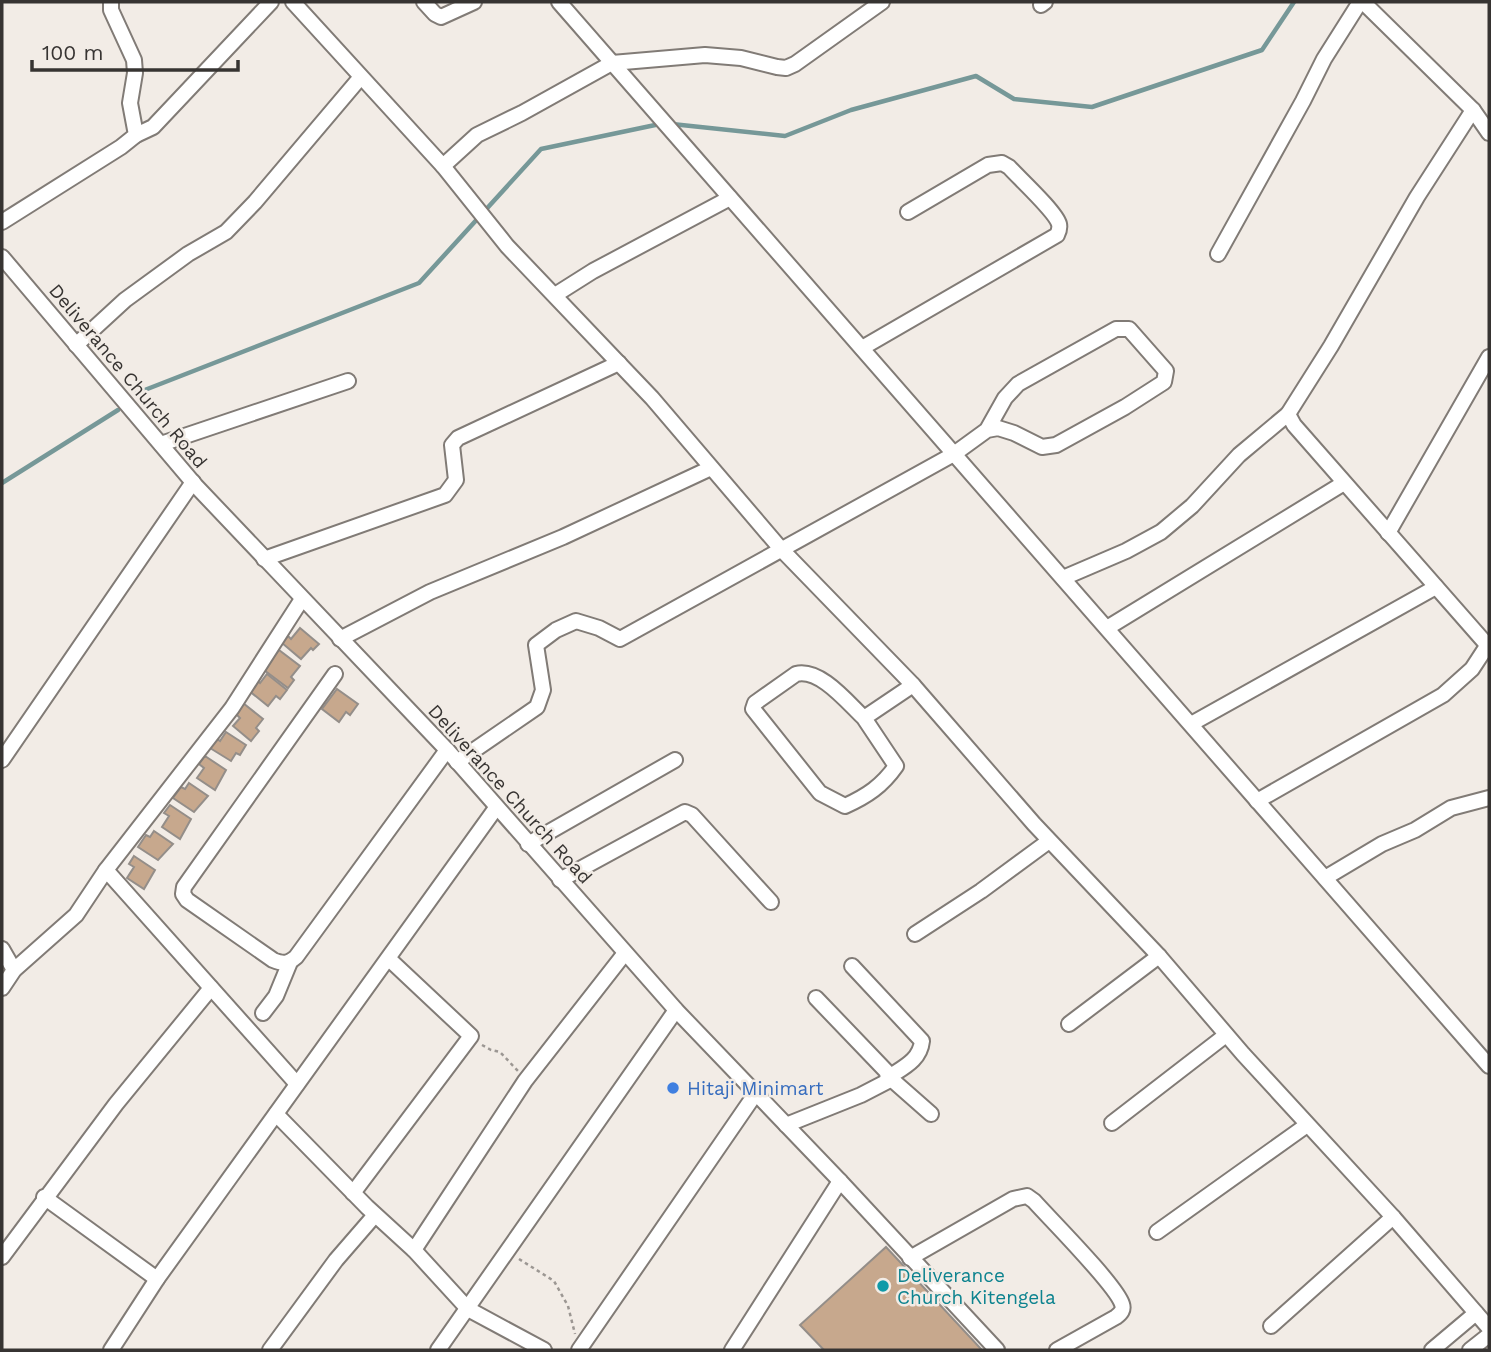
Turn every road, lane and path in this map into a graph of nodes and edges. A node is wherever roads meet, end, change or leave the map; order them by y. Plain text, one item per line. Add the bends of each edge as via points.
1 (111, 2) edge
2 (271, 2) edge
3 (293, 2) edge
4 (424, 2) edge
5 (474, 2) edge
6 (559, 2) edge
7 (882, 2) edge
8 (1361, 2) edge
9 (612, 63) junction
10 (360, 78) junction
11 (1473, 110) junction
12 (1489, 132) edge
13 (136, 135) junction
14 (443, 166) junction
15 (730, 198) junction
16 (908, 212) dead end
17 (2, 222) edge
18 (1218, 254) dead end
19 (2, 257) edge
20 (555, 295) junction
21 (76, 345) junction
22 (862, 348) junction
23 (1489, 356) edge
24 (618, 363) junction
25 (348, 381) dead end
26 (1288, 414) junction
27 (987, 430) junction
28 (160, 444) junction
29 (954, 454) junction
30 (711, 468) junction
31 (193, 482) junction
32 (1344, 483) junction
33 (1388, 533) junction
34 (781, 549) junction
35 (264, 559) junction
36 (1063, 579) junction
37 (1436, 587) junction
38 (302, 599) junction
39 (1107, 628) junction
40 (340, 639) junction
41 (1489, 645) edge
42 (335, 674) dead end
43 (913, 685) junction
44 (864, 718) junction
45 (1191, 724) junction
46 (447, 750) junction
47 (2, 760) edge
48 (674, 761) dead end
49 (457, 762) junction
50 (1489, 798) edge
51 (1257, 801) junction
52 (496, 808) junction
53 (1049, 841) junction
54 (528, 844) junction
55 (106, 870) junction
56 (1325, 878) junction
57 (560, 880) junction
58 (771, 902) dead end
59 (915, 934) dead end
60 (2, 949) edge
61 (625, 953) junction
62 (1158, 956) junction
63 (389, 959) junction
64 (290, 962) junction
65 (852, 966) dead end
66 (14, 970) junction
67 (2, 988) edge
68 (211, 988) junction
69 (816, 998) dead end
70 (676, 1010) junction
71 (263, 1013) dead end
72 (1069, 1024) dead end
73 (471, 1035) junction
74 (1226, 1035) junction
75 (1489, 1066) edge
76 (889, 1077) junction
77 (526, 1080) junction
78 (297, 1084) junction
79 (756, 1093) junction
80 (276, 1114) junction
81 (932, 1114) dead end
82 (1112, 1124) dead end
83 (786, 1125) junction
84 (1307, 1125) junction
85 (840, 1181) junction
86 (353, 1192) junction
87 (44, 1197) junction
88 (375, 1215) junction
89 (1393, 1217) junction
90 (1157, 1232) dead end
91 (414, 1250) junction
92 (508, 1251) junction
93 (2, 1257) edge
94 (910, 1258) junction
95 (157, 1279) junction
96 (468, 1309) junction
97 (1476, 1313) junction
98 (1271, 1326) dead end
99 (1489, 1328) edge
100 (1489, 1335) edge
101 (580, 1349) edge
102 (734, 1349) edge
103 (111, 1350) edge
104 (270, 1350) edge
105 (438, 1350) edge
106 (544, 1350) edge
107 (996, 1350) edge
108 (1057, 1350) edge
109 (1432, 1350) edge
110 (1470, 1350) edge

1 - 13 street via 134,60 130,103
2 - 13 street via 171,110
3 - 10 street
4 - 5 street via 441,17
6 - 9 street
7 - 9 street via 786,68 705,55
8 - 11 street
8 - 18 street via 1324,59
9 - 14 street via 477,135
9 - 15 street
10 - 14 street
10 - 21 street via 226,232 125,300
11 - 12 street
11 - 26 street
13 - 17 street
14 - 20 street via 506,246
15 - 20 street
15 - 22 street
16 - 22 street via 988,165 1002,163 1052,213 1060,228 1057,235
19 - 21 street, Deliverance Church Road
20 - 24 street
21 - 28 street, Deliverance Church Road
22 - 29 street
23 - 33 street
24 - 30 street
24 - 35 street via 458,438 452,445 456,480 445,495
25 - 28 street
26 - 32 street
26 - 36 street via 1161,532
27 - 27 street via 1004,429 1042,447 1056,445 1164,382 1166,371 1129,329 1116,329 1018,384
27 - 29 street
28 - 31 street, Deliverance Church Road
29 - 34 street
29 - 36 street
30 - 34 street
30 - 40 street via 430,592
31 - 35 street, Deliverance Church Road
31 - 47 street
32 - 33 street
32 - 39 street
33 - 37 street
34 - 43 street
34 - 49 street via 620,639 576,621 556,630 536,645 543,690 537,707
35 - 38 street, Deliverance Church Road
36 - 39 street
37 - 41 street
37 - 45 street
38 - 40 street, Deliverance Church Road
38 - 55 street via 232,708
39 - 45 street
40 - 46 street, Deliverance Church Road
41 - 51 street via 1472,669 1443,695
42 - 64 street via 184,887 187,900 273,960
43 - 44 street
43 - 53 street
44 - 44 street via 819,677 803,672 755,703 753,709 820,793 845,806 866,797 896,766
45 - 51 street
46 - 49 street, Deliverance Church Road
46 - 64 street
48 - 54 street
49 - 52 street, Deliverance Church Road
50 - 56 street via 1451,808
51 - 56 street
52 - 54 street, Deliverance Church Road
52 - 63 street
53 - 59 street
53 - 62 street
54 - 57 street, Deliverance Church Road
55 - 66 street via 76,915
55 - 68 street
56 - 75 street
57 - 58 street via 685,812 692,814
57 - 61 street, Deliverance Church Road
60 - 66 street
61 - 70 street, Deliverance Church Road
61 - 77 street
62 - 72 street
62 - 74 street
63 - 73 street
63 - 78 street
64 - 71 street via 276,996
65 - 76 street via 922,1041 916,1058
66 - 67 street
68 - 78 street
68 - 87 street
69 - 76 street
70 - 79 street, Deliverance Church Road
70 - 92 street
73 - 77 path via 484,1047 500,1052
73 - 86 street
74 - 82 street
74 - 84 street
76 - 81 street
76 - 83 street via 886,1084
77 - 91 street
78 - 80 street
79 - 83 street, Deliverance Church Road
79 - 101 street
80 - 86 street
80 - 95 street
83 - 85 street, Deliverance Church Road
84 - 89 street
84 - 90 street
85 - 94 street, Deliverance Church Road
85 - 102 street
86 - 88 street
87 - 93 street
87 - 95 street
88 - 91 street
88 - 104 street
89 - 97 street
89 - 98 street
91 - 96 street
92 - 96 street
92 - 101 path via 554,1281 568,1306
94 - 107 street, Deliverance Church Road
94 - 108 street via 1013,1199 1027,1196 1103,1277 1123,1307 1116,1317
95 - 103 street
96 - 105 street
96 - 106 street
97 - 99 street
97 - 109 street
100 - 110 street

